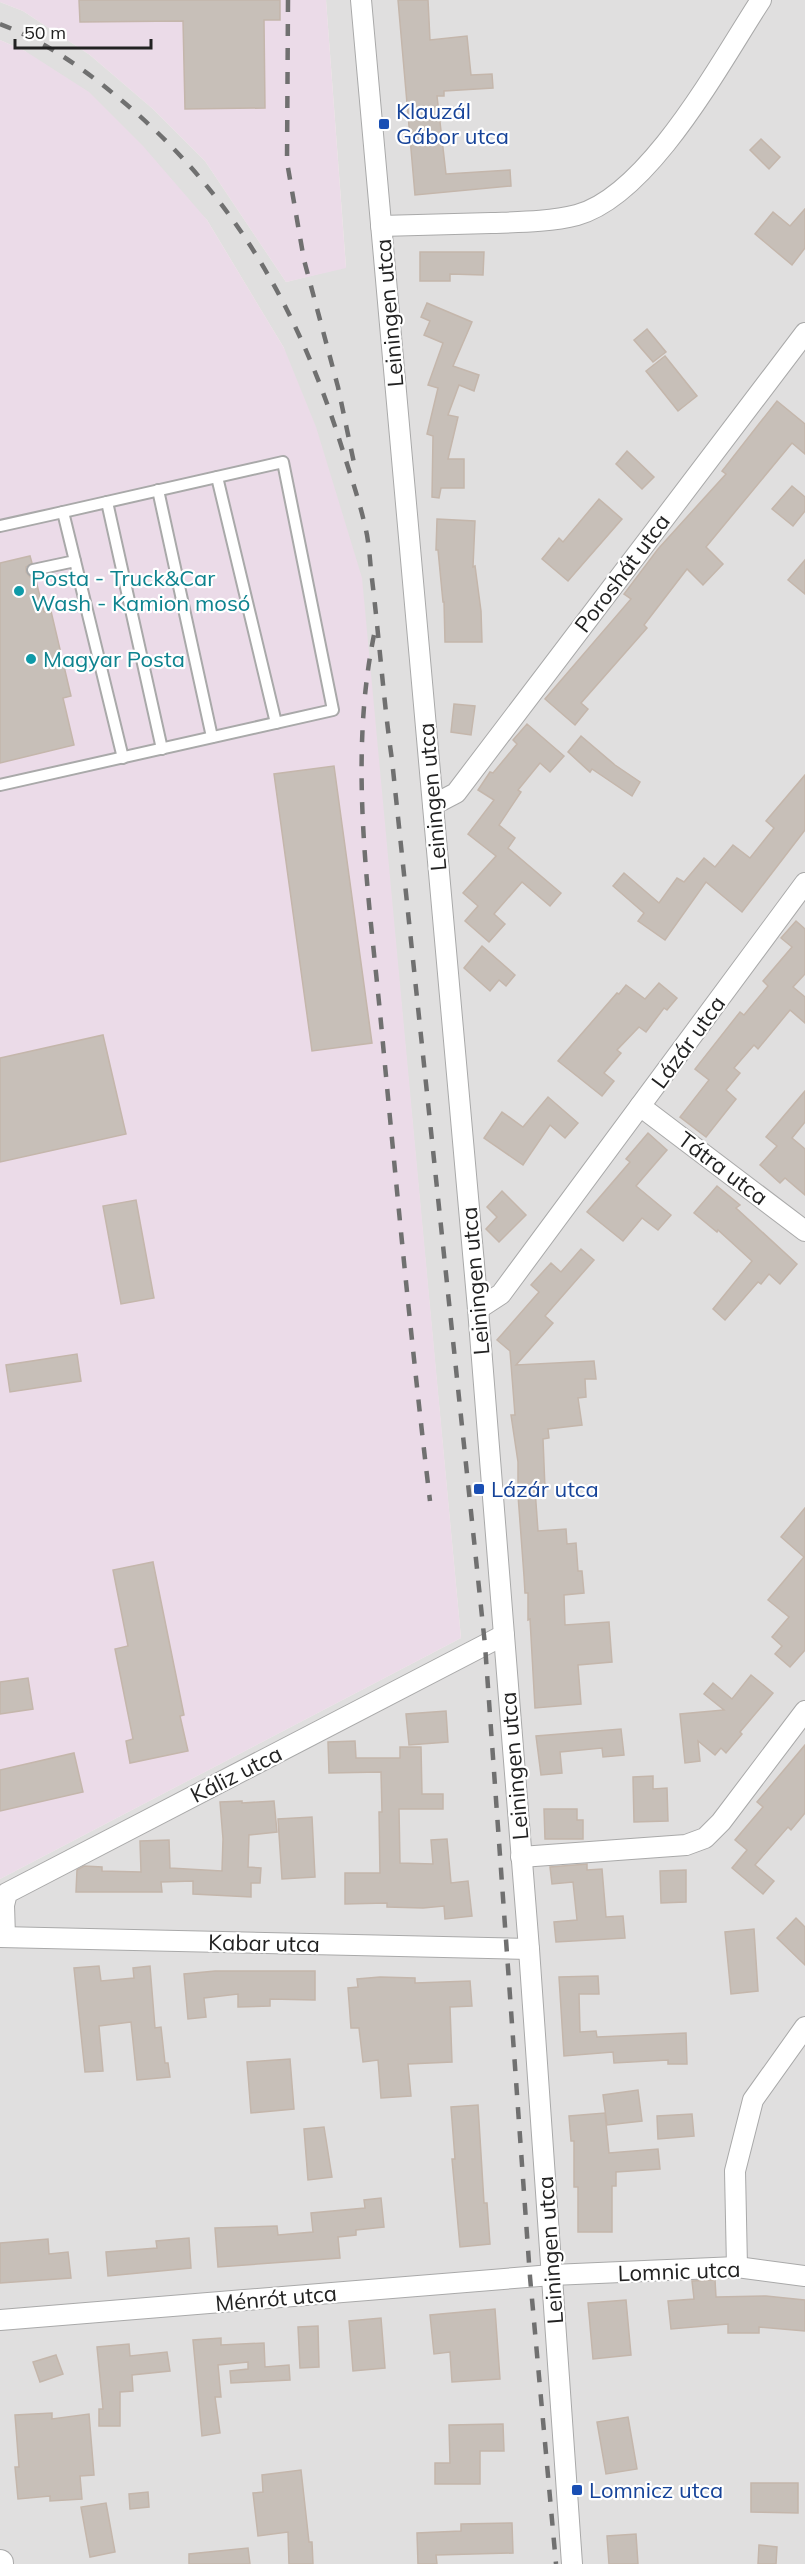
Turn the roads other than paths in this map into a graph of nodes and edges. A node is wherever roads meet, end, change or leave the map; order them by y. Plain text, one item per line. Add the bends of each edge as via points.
1 (361, 0) edge
2 (761, 0) edge
3 (381, 226) junction
4 (805, 333) edge
5 (217, 477) junction
6 (158, 490) junction
7 (107, 502) junction
8 (63, 512) junction
9 (0, 526) edge
10 (75, 561) junction
11 (33, 570) dead end
12 (276, 723) junction
13 (212, 737) junction
14 (162, 749) junction
15 (123, 758) junction
16 (0, 785) edge
17 (433, 805) junction
18 (805, 883) edge
19 (640, 1106) junction
20 (805, 1231) edge
21 (478, 1309) junction
22 (504, 1635) junction
23 (805, 1711) edge
24 (522, 1857) junction
25 (2, 1937) edge
26 (529, 1949) junction
27 (805, 2027) edge
28 (737, 2267) junction
29 (552, 2275) junction
30 (805, 2276) edge
31 (0, 2320) edge
32 (572, 2564) edge

1 - 3 street, Leiningen utca
2 - 3 street via 680,125 640,172 608,200 578,215 526,222
3 - 17 street, Leiningen utca
4 - 17 street, Poroshát utca via 456,793
5 - 6 lane
5 - 12 lane
5 - 12 lane via 283,462 333,710
6 - 7 lane
6 - 13 lane
7 - 8 lane
7 - 14 lane
8 - 9 lane
8 - 10 lane
10 - 11 lane
10 - 15 lane
12 - 13 lane
13 - 14 lane
14 - 15 lane
15 - 16 lane
17 - 21 street, Leiningen utca
18 - 19 street, Lázár utca
19 - 20 street, Tátra utca
19 - 21 street, Lázár utca via 501,1294
21 - 22 street, Leiningen utca
22 - 24 street, Leiningen utca
22 - 25 street, Káliz utca via 8,1893
23 - 24 street via 705,1838 686,1845
24 - 26 street, Leiningen utca
25 - 26 street, Kabar utca
26 - 29 street, Leiningen utca
27 - 28 street via 753,2100 735,2171
28 - 29 street, Lomnic utca
28 - 30 street, Lomnic utca
29 - 31 street, Ménrót utca
29 - 32 street, Leiningen utca

